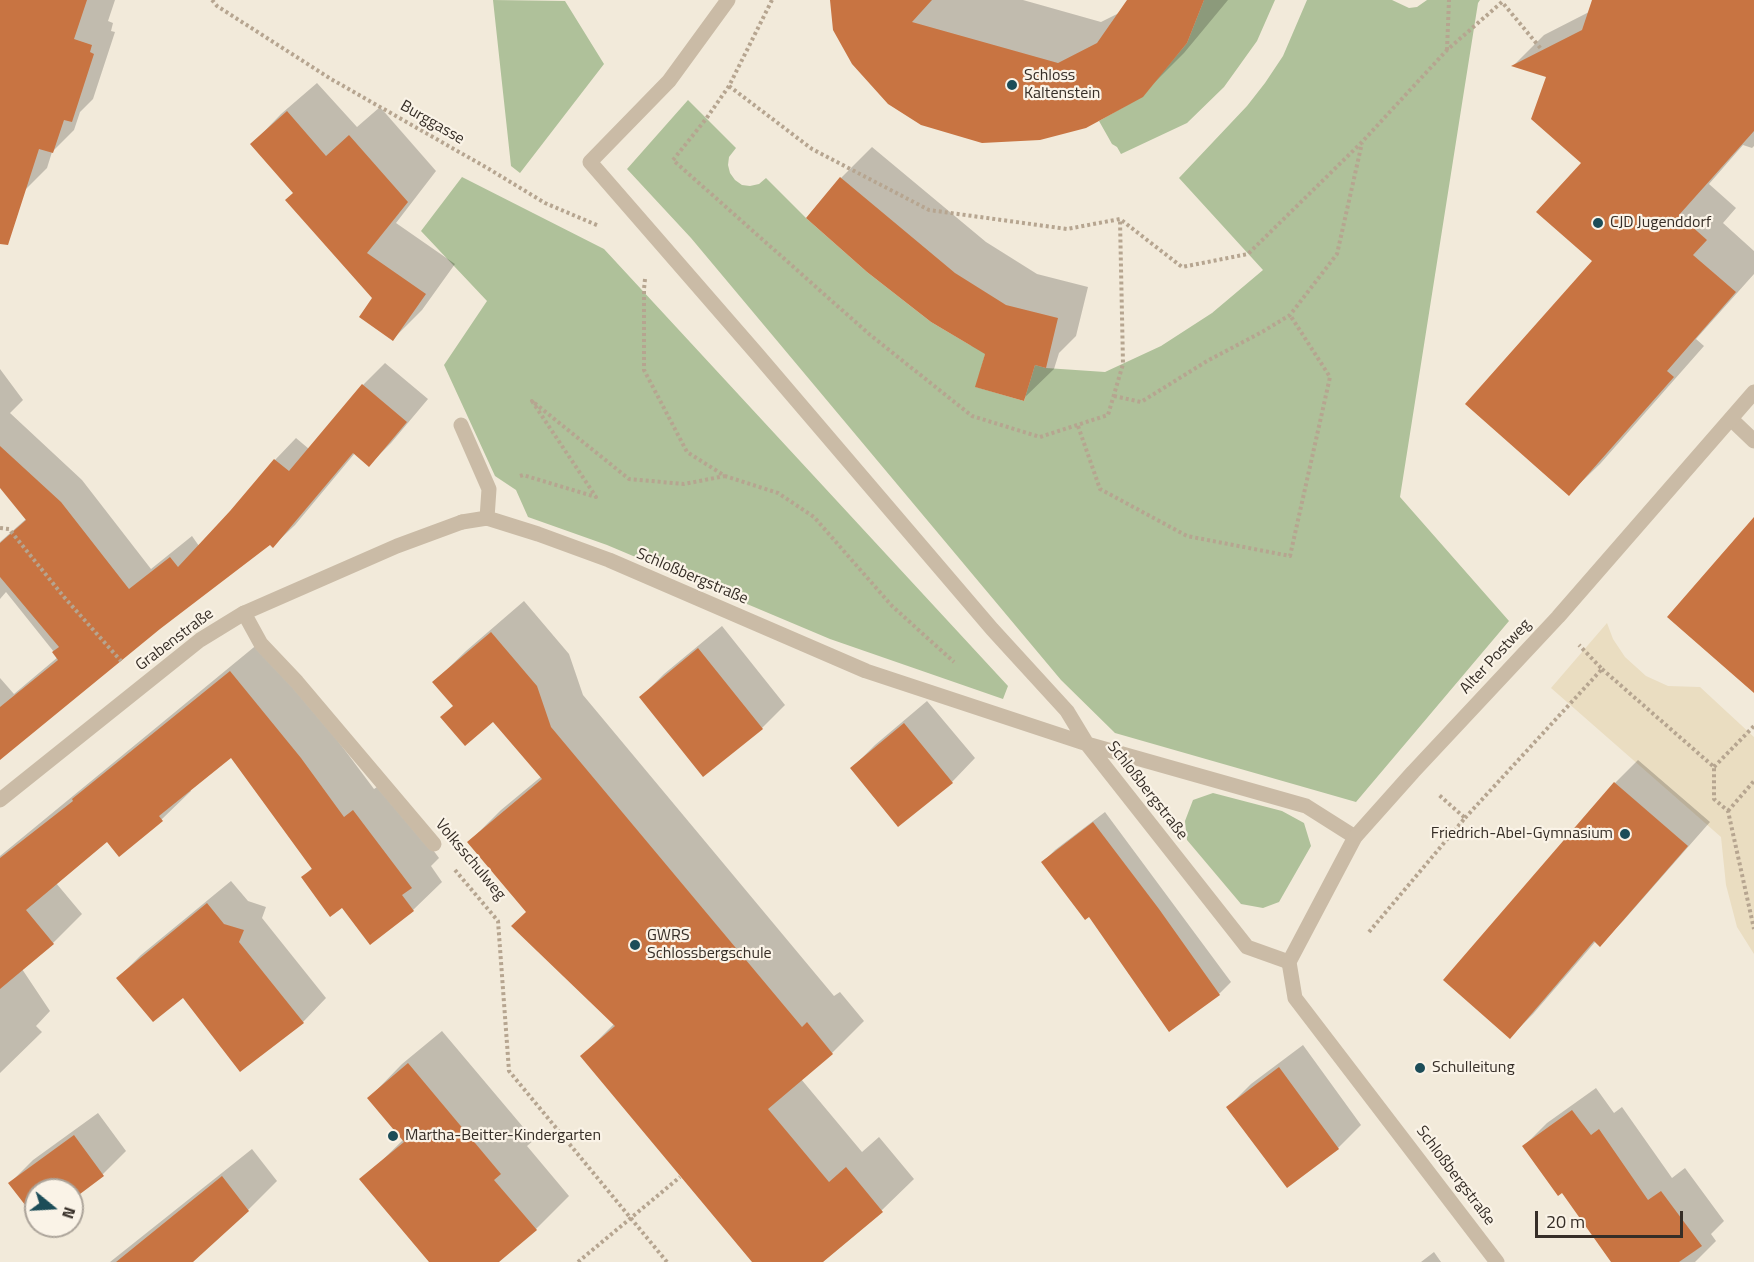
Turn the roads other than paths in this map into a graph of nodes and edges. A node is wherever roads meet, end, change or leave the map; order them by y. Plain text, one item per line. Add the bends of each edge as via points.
1 (728, 0) edge
2 (1754, 392) edge
3 (1731, 419) junction
4 (461, 425) dead end
5 (1754, 441) edge
6 (487, 518) junction
7 (462, 522) joint
8 (244, 613) junction
9 (1087, 744) junction
10 (0, 800) edge
11 (1355, 837) junction
12 (434, 844) road end
13 (1290, 962) junction
14 (1497, 1262) edge

1 - 9 street via 669,81 590,162 1067,711
2 - 3 street, Alter Postweg
3 - 5 street
3 - 11 street, Alter Postweg via 1558,617
4 - 6 street via 489,489
6 - 7 street, Schloßbergstraße
6 - 9 street, Schloßbergstraße via 609,560 866,671
7 - 8 street, Grabenstraße
8 - 10 street, Grabenstraße via 200,640
8 - 12 street, Volksschulweg via 261,644
9 - 11 street via 1305,806
9 - 13 street, Schloßbergstraße via 1246,947
11 - 13 street, Alter Postweg
13 - 14 street, Schloßbergstraße via 1295,998

